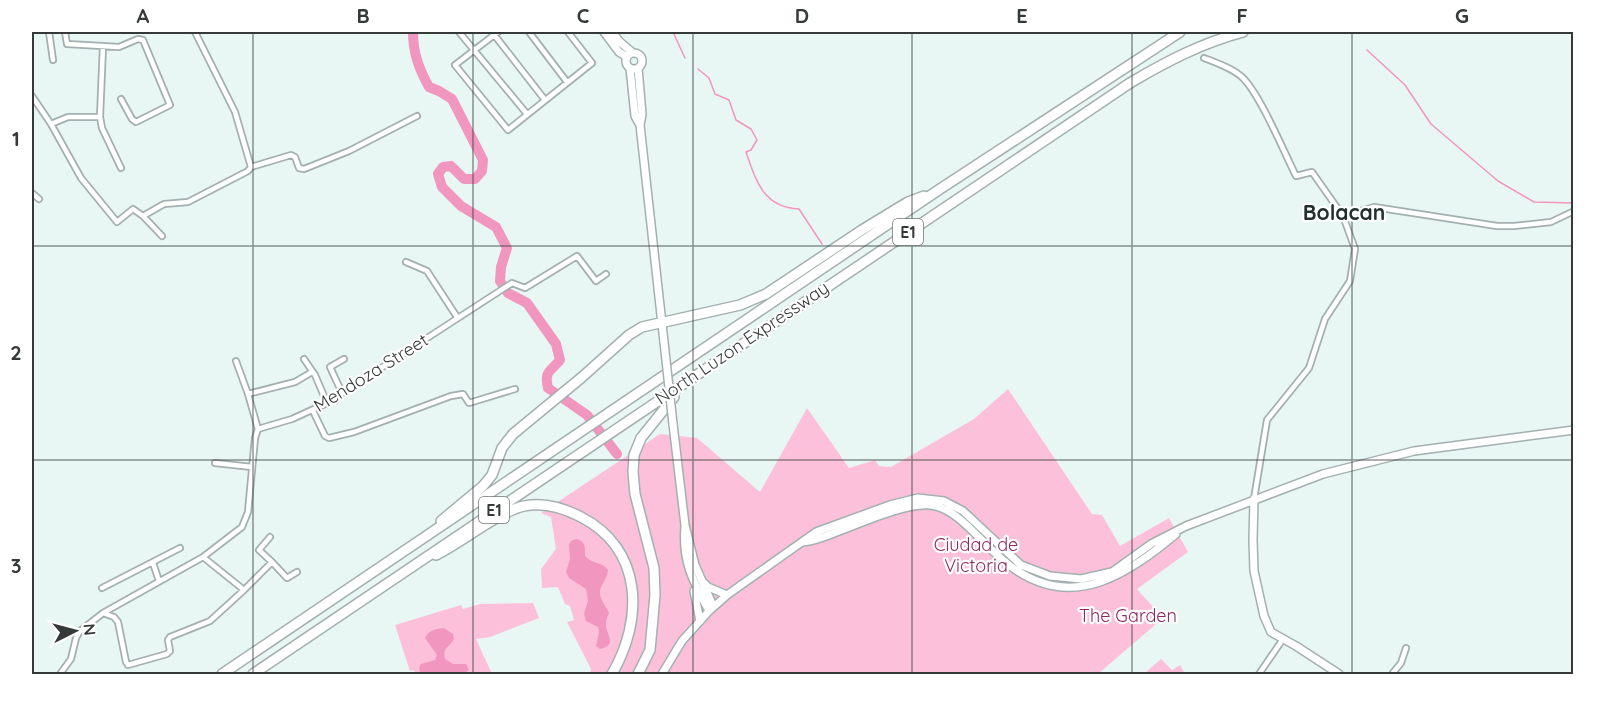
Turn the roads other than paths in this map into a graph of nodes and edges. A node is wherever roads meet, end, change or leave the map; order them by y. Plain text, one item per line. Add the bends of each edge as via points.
1 (49, 32) edge
2 (65, 32) edge
3 (195, 32) edge
4 (459, 32) edge
5 (495, 32) edge
6 (529, 32) edge
7 (568, 32) edge
8 (604, 32) edge
9 (612, 32) edge
10 (1168, 32) edge
11 (1180, 32) edge
12 (1243, 32) edge
13 (103, 46) junction
14 (474, 50) junction
15 (630, 55) junction
16 (1204, 58) dead end
17 (53, 60) dead end
18 (634, 68) junction
19 (1118, 73) junction
20 (567, 82) junction
21 (32, 96) edge
22 (121, 99) dead end
23 (545, 100) junction
24 (527, 114) junction
25 (417, 116) dead end
26 (100, 117) junction
27 (51, 124) junction
28 (251, 167) junction
29 (121, 168) dead end
30 (940, 189) junction
31 (32, 193) edge
32 (39, 199) dead end
33 (1574, 211) edge
34 (143, 216) junction
35 (1343, 216) junction
36 (162, 236) dead end
37 (406, 262) dead end
38 (606, 274) dead end
39 (457, 317) junction
40 (662, 323) junction
41 (304, 358) dead end
42 (344, 359) dead end
43 (236, 361) dead end
44 (312, 372) junction
45 (686, 381) junction
46 (515, 389) dead end
47 (342, 393) junction
48 (248, 394) junction
49 (327, 403) junction
50 (313, 411) junction
51 (258, 429) junction
52 (1574, 430) edge
53 (215, 463) dead end
54 (252, 466) junction
55 (1254, 499) junction
56 (685, 525) junction
57 (270, 537) dead end
58 (180, 549) dead end
59 (403, 553) junction
60 (204, 557) junction
61 (153, 562) junction
62 (272, 562) junction
63 (297, 572) dead end
64 (399, 574) junction
65 (700, 579) junction
66 (159, 581) junction
67 (693, 583) junction
68 (102, 588) dead end
69 (244, 590) junction
70 (727, 595) junction
71 (711, 608) junction
72 (103, 613) junction
73 (700, 621) junction
74 (1283, 639) junction
75 (1406, 648) dead end
76 (60, 675) edge
77 (222, 675) edge
78 (253, 675) edge
79 (612, 675) edge
80 (638, 675) edge
81 (662, 675) edge
82 (1259, 675) edge
83 (1339, 675) edge
84 (1392, 675) edge

1 - 17 street
2 - 13 street via 67,44
3 - 28 street via 235,112
4 - 14 street
5 - 14 street
5 - 23 street
6 - 20 street
7 - 20 street via 592,63
8 - 15 main road via 619,52
9 - 15 main road
10 - 19 highway via 1145,46
11 - 19 highway, North Luzon Expressway / E1
12 - 45 highway, North Luzon Expressway / E1 via 1173,57 1130,83
13 - 22 street via 119,47 143,40 170,105 136,122
13 - 26 street
14 - 24 street
14 - 24 street via 455,64 508,130
15 - 18 main road via 626,64
15 - 18 main road via 639,55 641,59 641,64
16 - 35 street via 1243,78 1296,176 1312,172
18 - 40 main road via 635,116 640,125
19 - 30 highway, North Luzon Expressway / E1
20 - 23 street
21 - 27 street
23 - 24 street
25 - 28 street via 304,169 299,168 292,155
26 - 27 street via 68,117
26 - 29 street
27 - 34 street via 81,178 114,220 120,221 133,209
28 - 34 street via 188,202 164,204
30 - 40 highway via 908,202 766,294 740,305
30 - 59 highway, North Luzon Expressway / E1
31 - 32 street
33 - 35 street via 1551,222 1514,226 1374,207
34 - 36 street
35 - 55 street via 1355,249 1350,281 1325,319 1309,368 1267,420
37 - 39 street via 427,271
38 - 39 street, Mendoza Street via 596,280 577,256 525,288 510,284
39 - 47 street, Mendoza Street
40 - 56 main road, bridge
40 - 59 highway via 642,327 629,335 513,434 483,486
41 - 44 street
42 - 47 street via 330,367
43 - 48 street
44 - 48 street via 295,382
44 - 49 street
45 - 64 highway, North Luzon Expressway / E1
45 - 80 highway via 641,438 634,455 636,494 654,568 655,595 650,650
46 - 50 street via 469,403 463,394 451,396 329,438
47 - 49 street, Mendoza Street
48 - 51 street
49 - 50 street, Mendoza Street
50 - 51 street, Mendoza Street
51 - 54 street
52 - 55 main road via 1414,451 1323,474
53 - 54 street
54 - 60 street via 246,520 229,539
55 - 70 main road via 1186,526 1154,553 1114,578 1092,585 1037,581 1016,571 956,511 930,505 891,508 803,542
55 - 74 main road via 1254,571 1261,605 1271,632
56 - 65 main road
56 - 67 main road via 683,543
57 - 62 street via 260,550
58 - 61 street
59 - 77 highway, North Luzon Expressway / E1
60 - 66 street
60 - 69 street
61 - 66 street
61 - 68 street
62 - 63 street via 286,578
62 - 69 street
64 - 78 highway, North Luzon Expressway / E1
64 - 79 highway via 456,545 510,510 542,505 575,514 606,533 624,558 629,574 633,612 630,632
65 - 70 main road
65 - 71 main road
66 - 72 street
67 - 71 main road
67 - 73 main road
69 - 72 street via 210,621 170,637 167,654 132,665 126,662 118,622
70 - 71 main road
71 - 73 main road
72 - 76 street via 75,638 70,659
73 - 81 main road via 682,641
74 - 82 street
74 - 83 main road
75 - 84 street

